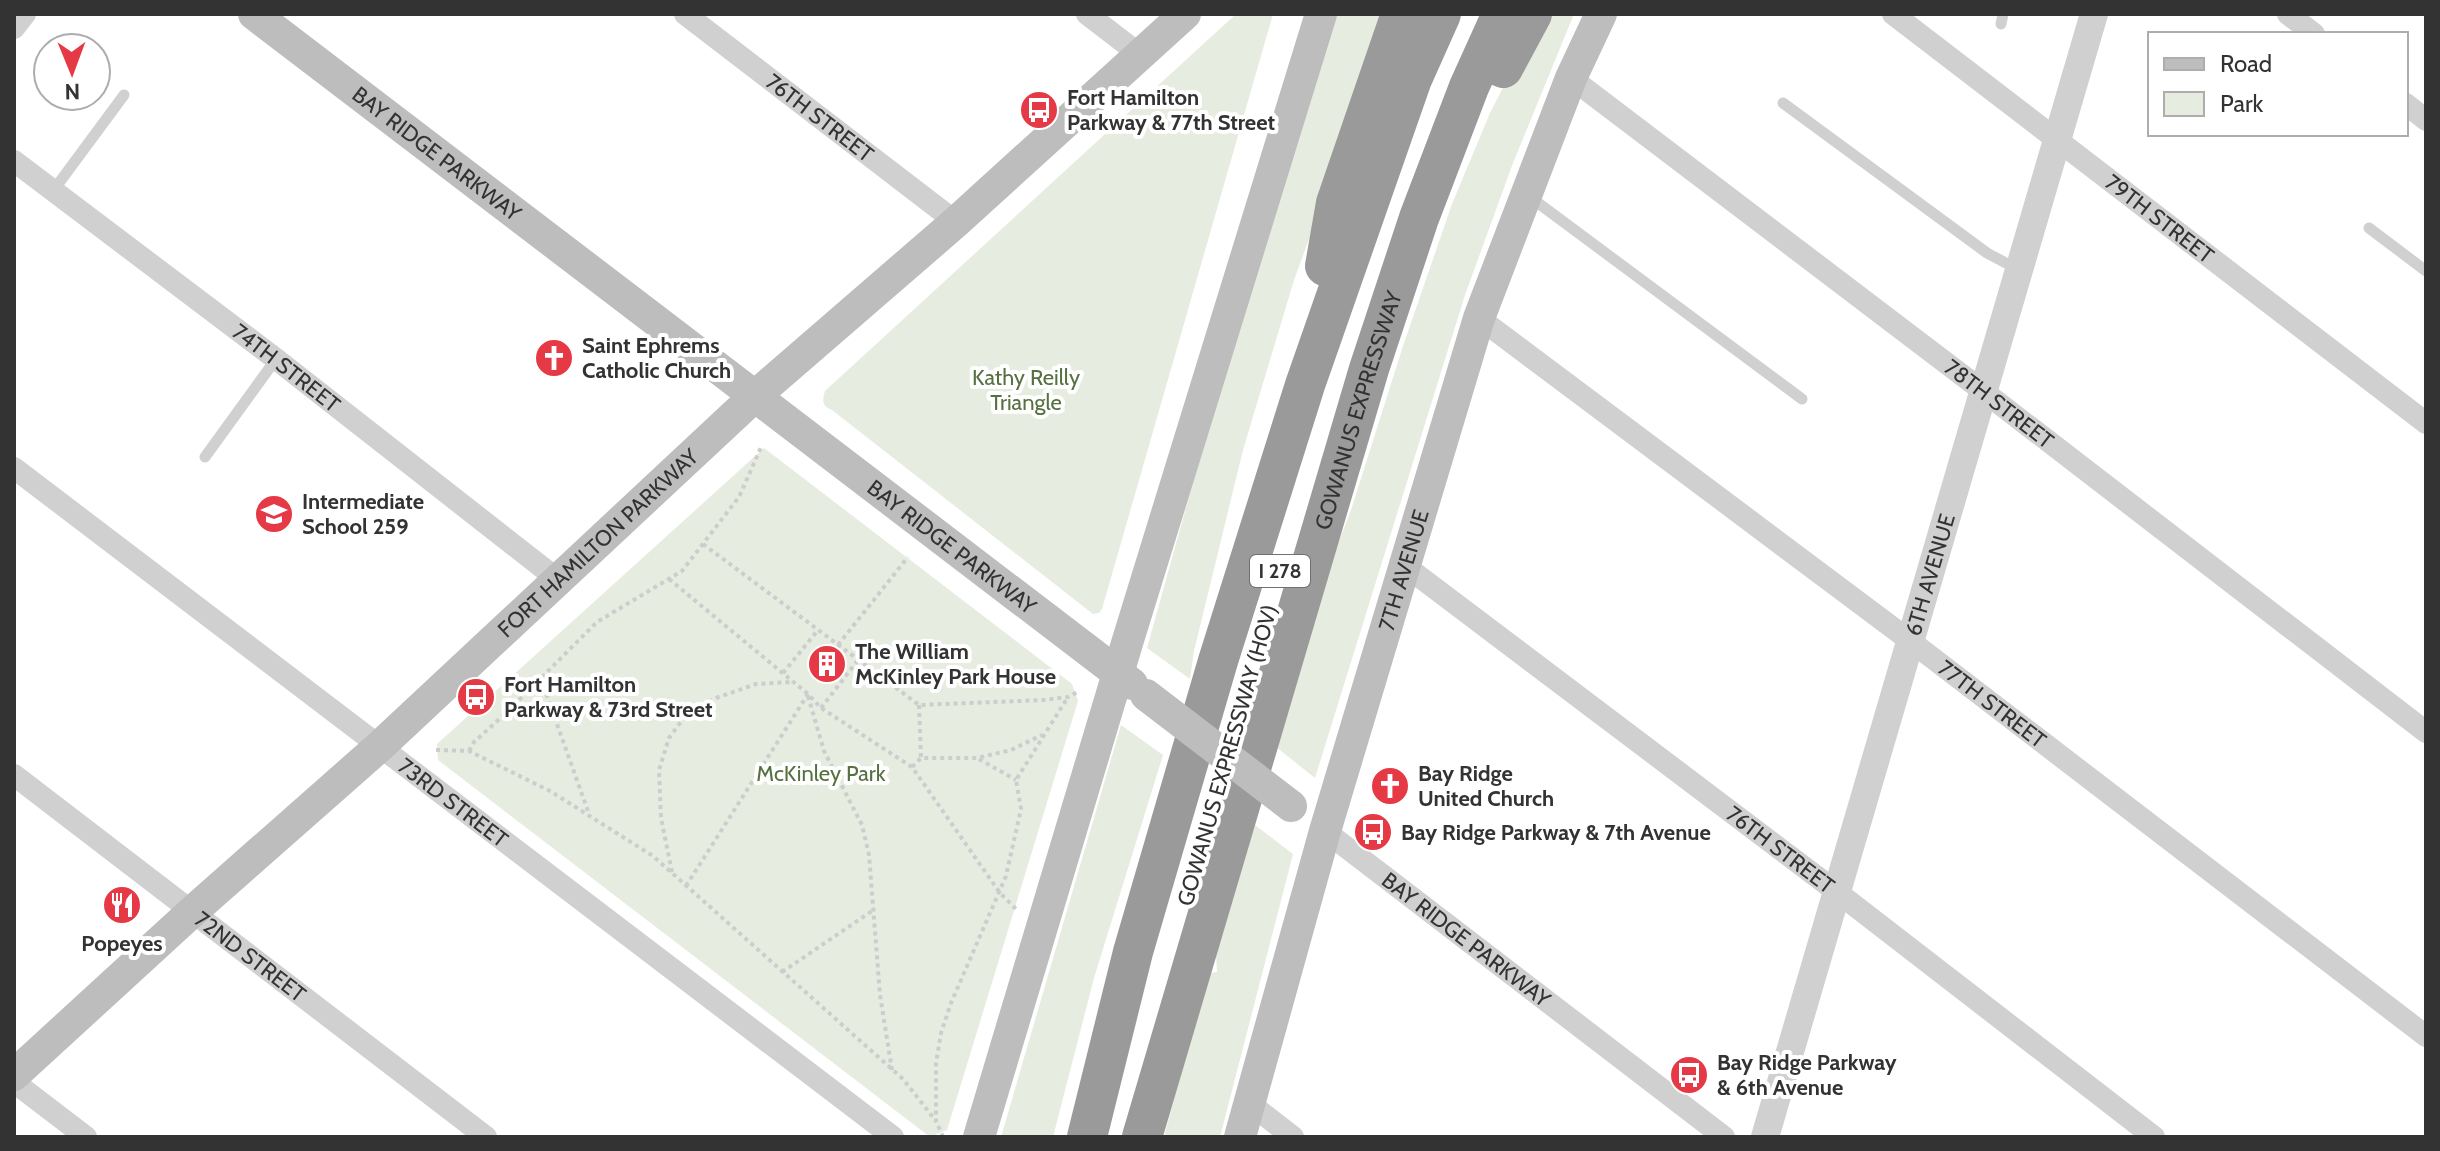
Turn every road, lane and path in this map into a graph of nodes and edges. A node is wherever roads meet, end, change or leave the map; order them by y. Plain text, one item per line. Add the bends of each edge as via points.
1 (25, 14) edge
2 (254, 14) edge
3 (685, 14) edge
4 (1087, 14) edge
5 (1185, 14) edge
6 (1321, 14) edge
7 (1401, 14) edge
8 (1441, 14) edge
9 (1473, 14) edge
10 (1502, 14) edge
11 (1532, 14) edge
12 (1601, 14) edge
13 (1893, 14) edge
14 (2094, 14) edge
15 (2288, 14) edge
16 (14, 28) edge
17 (2311, 32) edge
18 (1139, 54) junction
19 (1571, 78) junction
20 (124, 95) dead end
21 (1783, 103) dead end
22 (2408, 106) edge
23 (2426, 120) edge
24 (2057, 139) junction
25 (14, 161) edge
26 (53, 191) junction
27 (1526, 195) junction
28 (1419, 218) junction
29 (956, 222) junction
30 (2369, 228) dead end
31 (2018, 270) junction
32 (2426, 271) edge
33 (1479, 318) junction
34 (276, 359) junction
35 (1305, 385) junction
36 (1983, 391) junction
37 (755, 396) junction
38 (1802, 399) dead end
39 (2426, 423) edge
40 (762, 445) dead end
41 (205, 457) dead end
42 (14, 468) edge
43 (703, 544) junction
44 (908, 557) dead end
45 (1404, 565) junction
46 (557, 579) junction
47 (669, 579) junction
48 (818, 630) junction
49 (1909, 640) junction
50 (838, 645) junction
51 (858, 660) junction
52 (783, 673) junction
53 (1118, 673) junction
54 (541, 678) junction
55 (794, 682) junction
56 (1080, 691) dead end
57 (808, 694) junction
58 (1068, 697) junction
59 (919, 705) junction
60 (821, 708) junction
61 (2426, 732) edge
62 (1044, 734) junction
63 (379, 747) junction
64 (436, 750) dead end
65 (469, 751) junction
66 (921, 758) junction
67 (977, 758) junction
68 (912, 767) junction
69 (14, 775) edge
70 (1016, 780) junction
71 (590, 816) junction
72 (1325, 831) junction
73 (673, 874) junction
74 (686, 886) junction
75 (1837, 892) junction
76 (1000, 893) junction
77 (875, 909) junction
78 (1016, 909) dead end
79 (193, 911) junction
80 (1133, 952) junction
81 (782, 972) junction
82 (2426, 1036) edge
83 (892, 1070) junction
84 (14, 1075) edge
85 (14, 1082) edge
86 (1249, 1103) junction
87 (936, 1121) junction
88 (86, 1137) edge
89 (486, 1137) edge
90 (893, 1137) edge
91 (943, 1137) edge
92 (979, 1137) edge
93 (1073, 1137) edge
94 (1087, 1137) edge
95 (1117, 1137) edge
96 (1142, 1137) edge
97 (1240, 1137) edge
98 (1293, 1137) edge
99 (1724, 1137) edge
100 (1765, 1137) edge
101 (2154, 1137) edge

1 - 16 street
2 - 37 main road, BAY RIDGE PARKWAY
3 - 29 street, 76TH STREET
4 - 18 street
5 - 18 main road, FORT HAMILTON PARKWAY
6 - 53 main road
7 - 35 highway via 1336,203
8 - 35 highway, I 278 via 1412,79
9 - 95 highway, GOWANUS EXPRESSWAY (HOV) / I 278 via 1391,228 1326,425
10 - 28 highway, GOWANUS EXPRESSWAY / I 278
11 - 28 highway
12 - 19 main road, 7TH AVENUE
13 - 24 street, 79TH STREET
14 - 24 street, 6TH AVENUE
15 - 17 street
18 - 29 main road, FORT HAMILTON PARKWAY
19 - 27 main road, 7TH AVENUE
19 - 36 street, 78TH STREET
20 - 26 lane
21 - 31 lane via 1987,253
22 - 23 street
24 - 31 street, 6TH AVENUE
24 - 39 street, 79TH STREET
25 - 26 street, 74TH STREET
26 - 34 street, 74TH STREET
27 - 33 main road, 7TH AVENUE
27 - 38 lane
28 - 96 highway, GOWANUS EXPRESSWAY / I 278 via 1321,526
29 - 37 main road, FORT HAMILTON PARKWAY
30 - 32 lane
31 - 36 street, 6TH AVENUE
33 - 45 main road, 7TH AVENUE
33 - 49 street, 77TH STREET
34 - 41 lane
34 - 46 street, 74TH STREET
35 - 80 highway, I 278
36 - 49 street, 6TH AVENUE
36 - 61 street, 78TH STREET
37 - 46 main road, FORT HAMILTON PARKWAY
37 - 53 main road, BAY RIDGE PARKWAY
40 - 43 path via 739,497
42 - 63 street, 73RD STREET
43 - 47 path
43 - 48 path
44 - 50 path
45 - 72 main road, 7TH AVENUE
45 - 75 street, 76TH STREET
46 - 63 main road, FORT HAMILTON PARKWAY
47 - 52 path
47 - 54 path via 597,622
48 - 50 path
48 - 52 path
49 - 75 street, 6TH AVENUE
49 - 82 street, 77TH STREET
50 - 51 path
51 - 59 path
51 - 60 path
52 - 55 path
53 - 72 main road, BAY RIDGE PARKWAY, bridge
53 - 92 main road
54 - 65 path
54 - 71 path
55 - 57 path
55 - 73 path via 756,684 716,698 688,712 669,738 659,770 661,818
56 - 58 path
57 - 60 path
57 - 74 path
57 - 77 path via 824,751 862,825
58 - 59 path
58 - 62 path
59 - 66 path
60 - 68 path
62 - 67 path
62 - 70 path
63 - 79 main road, FORT HAMILTON PARKWAY
63 - 90 street, 73RD STREET
64 - 65 path
65 - 71 path
66 - 67 path
66 - 68 path
67 - 70 path
68 - 76 path
69 - 79 street, 72ND STREET
70 - 76 path via 1021,809
71 - 73 path
72 - 86 main road, 7TH AVENUE
72 - 99 street, BAY RIDGE PARKWAY
73 - 74 path
74 - 81 path
75 - 100 street, 6TH AVENUE
75 - 101 street, 76TH STREET
76 - 78 path
76 - 87 path via 941,1033
77 - 81 path
77 - 83 path via 880,995
79 - 84 main road, FORT HAMILTON PARKWAY
79 - 89 street, 72ND STREET
80 - 93 highway via 1089,1074
80 - 94 highway, I 278
81 - 83 path
83 - 87 path
85 - 88 street
86 - 97 main road, 7TH AVENUE
86 - 98 street
87 - 91 path

